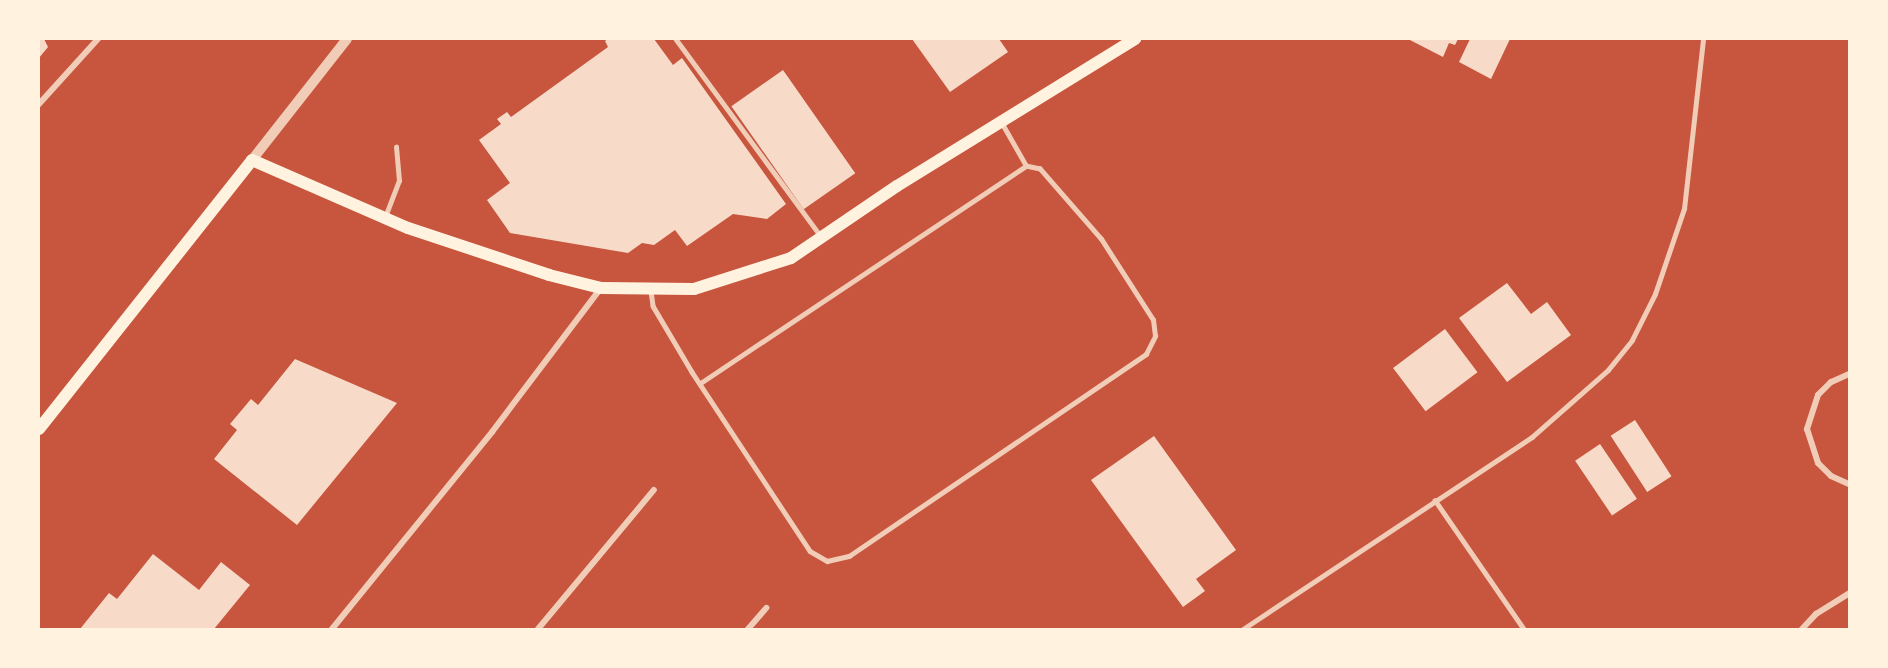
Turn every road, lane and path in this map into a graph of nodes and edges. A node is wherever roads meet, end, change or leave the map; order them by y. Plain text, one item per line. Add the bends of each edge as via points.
1 (98, 39) edge
2 (347, 39) edge
3 (676, 39) edge
4 (1135, 39) edge
5 (1703, 39) edge
6 (39, 104) edge
7 (1002, 124) junction
8 (396, 147) dead end
9 (252, 160) junction
10 (1026, 166) junction
11 (385, 218) junction
12 (821, 237) junction
13 (601, 288) junction
14 (651, 291) junction
15 (1849, 374) edge
16 (702, 382) junction
17 (39, 429) edge
18 (1849, 484) edge
19 (654, 490) dead end
20 (1435, 500) junction
21 (1849, 593) edge
22 (766, 608) dead end
23 (332, 629) edge
24 (538, 629) edge
25 (748, 629) edge
26 (1243, 629) edge
27 (1524, 629) edge
28 (1802, 629) edge

1 - 6 street
2 - 9 street
3 - 12 lane
4 - 7 main road
5 - 20 lane via 1684,209 1655,294 1632,340 1608,370 1532,437
7 - 10 lane
7 - 12 main road
8 - 11 lane via 399,181
9 - 11 main road
9 - 17 main road
10 - 16 lane
10 - 16 lane via 1040,169 1101,239 1153,320 1155,336 1146,354 849,556 827,561 810,551
11 - 13 main road via 549,275
12 - 14 main road via 791,258 737,278 694,289
13 - 14 main road
13 - 23 street via 492,432
14 - 16 lane via 653,306
15 - 18 street via 1831,382 1818,395 1807,429 1818,463 1831,476
19 - 24 street
20 - 26 lane
20 - 27 lane
21 - 28 street via 1816,614
22 - 25 street

